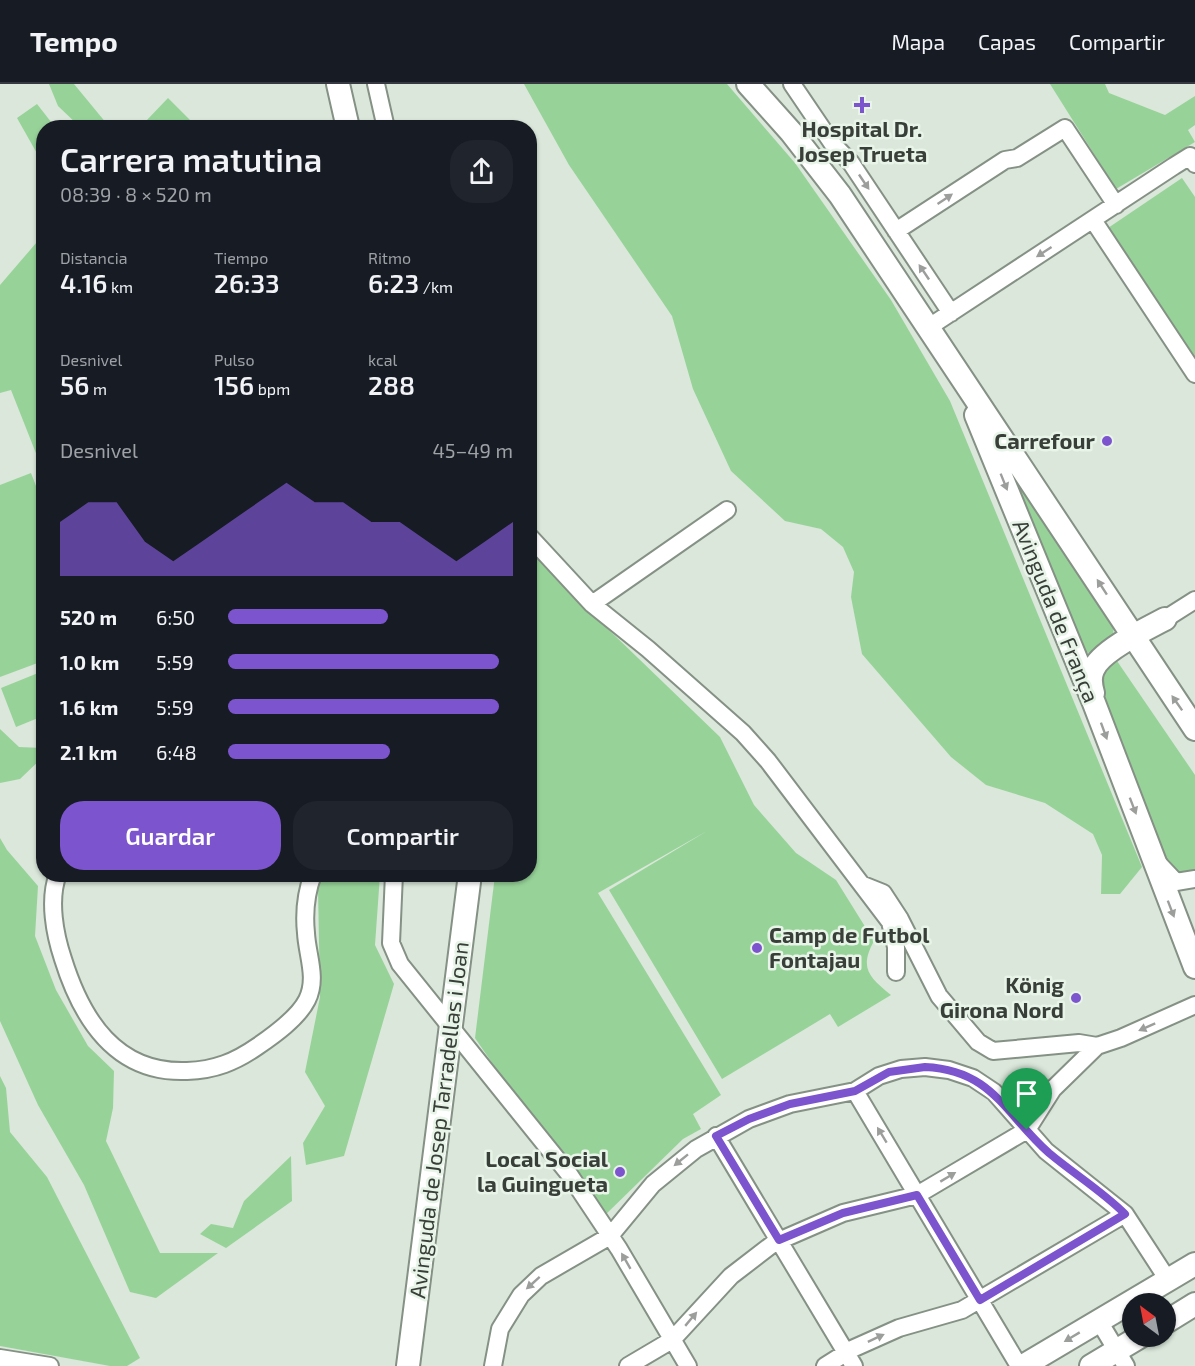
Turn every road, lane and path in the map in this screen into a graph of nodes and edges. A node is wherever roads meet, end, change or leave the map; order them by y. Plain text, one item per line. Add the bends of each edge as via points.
1 (338, 84) edge
2 (376, 84) edge
3 (748, 84) edge
4 (792, 84) edge
5 (346, 120) edge
6 (384, 120) edge
7 (1193, 160) edge
8 (1116, 205) junction
9 (1093, 220) junction
10 (896, 231) junction
11 (951, 313) junction
12 (929, 327) junction
13 (957, 369) junction
14 (1195, 374) edge
15 (727, 510) dead end
16 (537, 545) edge
17 (1195, 600) edge
18 (592, 604) junction
19 (1165, 619) junction
20 (1134, 636) junction
21 (1105, 656) junction
22 (1159, 678) junction
23 (1095, 703) junction
24 (1195, 729) edge
25 (1151, 854) junction
26 (1195, 879) edge
27 (57, 882) edge
28 (311, 882) edge
29 (393, 882) edge
30 (469, 882) edge
31 (861, 885) junction
32 (1195, 967) edge
33 (896, 972) dead end
34 (1195, 1005) edge
35 (451, 1030) junction
36 (1097, 1046) junction
37 (855, 1091) junction
38 (1027, 1130) junction
39 (716, 1136) junction
40 (917, 1195) junction
41 (1125, 1214) junction
42 (603, 1240) junction
43 (779, 1240) junction
44 (1195, 1264) edge
45 (1168, 1280) junction
46 (980, 1300) junction
47 (1195, 1304) edge
48 (1176, 1316) edge
49 (1099, 1321) junction
50 (672, 1340) junction
51 (0, 1358) edge
52 (1122, 1358) edge
53 (850, 1359) edge
54 (50, 1366) edge
55 (408, 1366) edge
56 (493, 1366) edge
57 (628, 1366) edge
58 (687, 1366) edge
59 (825, 1366) edge
60 (1021, 1366) edge
61 (1091, 1366) edge

1 - 5 main road
2 - 6 street
3 - 12 main road, Avinguda de França via 834,187
4 -> 10 street
7 - 8 street
8 - 9 street
10 -> 8 street via 1005,160 1017,158 1065,128
9 -> 11 street
9 - 14 street
11 -> 10 street
11 - 12 street
12 - 13 main road, Avinguda de França
20 -> 13 main road, Avinguda de França
13 -> 23 main road, Avinguda de França
15 - 18 street
16 - 18 street
17 - 19 street
18 - 31 street via 648,649 768,760
19 - 20 main road
19 - 22 main road via 1151,653
20 - 21 main road
20 - 22 main road, Avinguda de França
21 - 22 main road via 1125,656
21 - 23 main road via 1092,670
24 -> 22 main road, Avinguda de França
23 -> 25 main road, Avinguda de França
25 - 26 street via 1176,882
25 -> 32 main road, Avinguda de França
27 - 28 street via 57,941 88,1018 117,1050 139,1065 173,1071 216,1068 241,1058 290,1020 307,1000 313,981 305,914
29 - 35 street via 390,926 395,955
30 - 35 main road, Avinguda de Josep Tarradellas i Joan
31 - 33 street via 890,922
31 - 36 street via 883,893 939,996 978,1042 993,1051 1079,1043
34 -> 36 street
35 - 42 street via 569,1174 600,1220
35 - 55 main road, Avinguda de Josep Tarradellas i Joan
36 - 38 street via 1053,1089
37 - 38 street via 879,1076 901,1069 949,1070 973,1078 994,1092
37 - 39 street via 790,1104
40 -> 37 street
40 -> 38 street
38 - 41 street via 1055,1158
39 -> 42 street via 653,1184
39 - 43 street
40 - 43 street via 843,1213
40 - 46 street
41 - 45 street
41 - 46 street
50 -> 42 street
42 -> 56 street via 541,1276 521,1295 500,1329
50 -> 43 street via 731,1276
43 - 53 street
44 - 45 main road
45 - 49 main road
53 -> 46 street via 899,1328 955,1313
46 - 60 street
47 - 48 main road
49 - 52 street
49 -> 60 main road
50 - 57 street
50 - 58 street
51 - 54 street
52 - 61 main road
53 - 59 street

